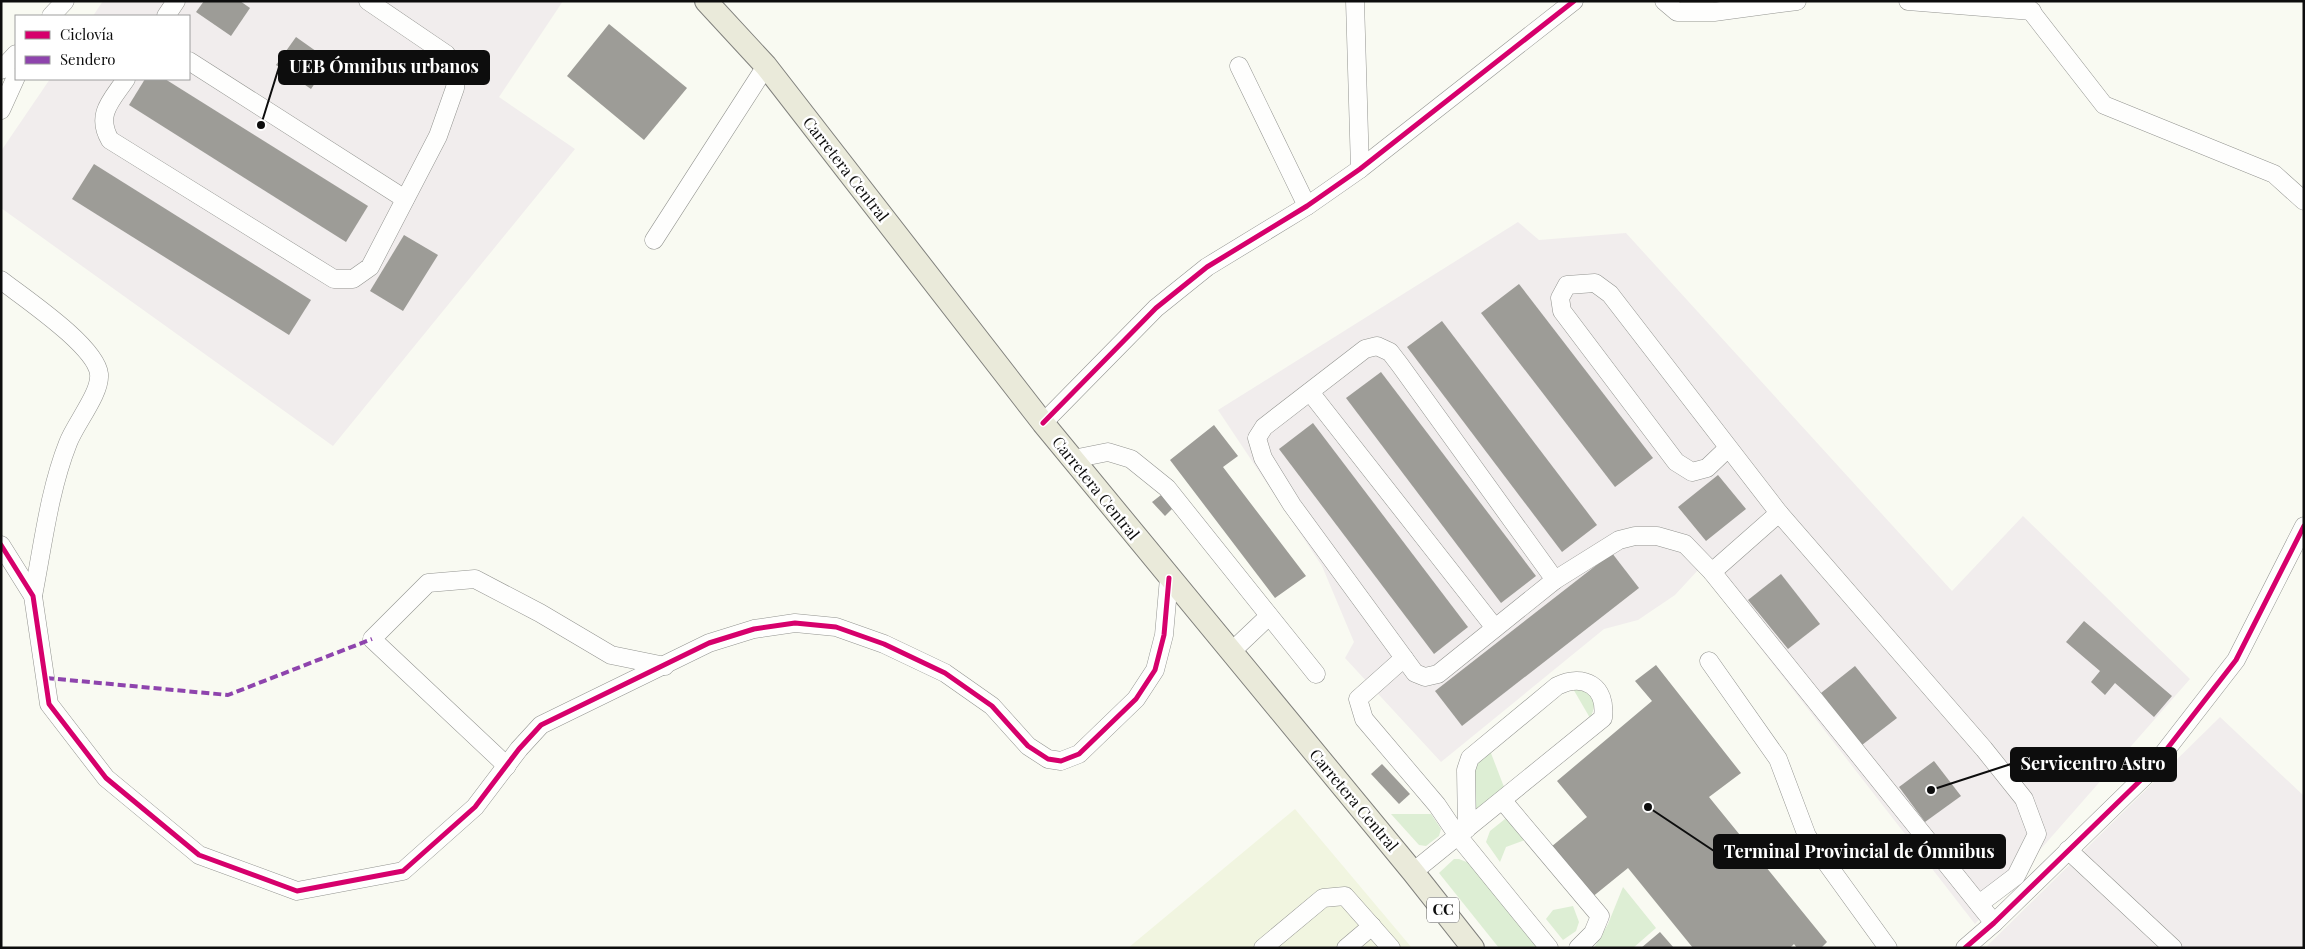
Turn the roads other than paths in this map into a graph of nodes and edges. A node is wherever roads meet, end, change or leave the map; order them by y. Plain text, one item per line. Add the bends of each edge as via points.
1 (65, 1) edge
2 (176, 1) edge
3 (368, 1) edge
4 (706, 1) edge
5 (1355, 1) edge
6 (1574, 1) edge
7 (1664, 1) edge
8 (1797, 1) edge
9 (1908, 1) edge
10 (2028, 6) edge
11 (52, 15) edge
12 (167, 15) edge
13 (15, 55) edge
14 (190, 61) edge
15 (766, 66) junction
16 (1240, 66) dead end
17 (1, 70) edge
18 (15, 79) edge
19 (125, 80) edge
20 (1, 110) edge
21 (1360, 169) junction
22 (406, 199) junction
23 (2304, 202) edge
24 (1307, 206) junction
25 (654, 240) dead end
26 (1, 280) edge
27 (1310, 392) junction
28 (1042, 423) junction
29 (1728, 448) junction
30 (1074, 458) junction
31 (1779, 513) junction
32 (2304, 526) edge
33 (1, 546) edge
34 (1712, 572) junction
35 (1169, 578) junction
36 (1555, 580) junction
37 (33, 596) junction
38 (1269, 616) junction
39 (1495, 628) junction
40 (1231, 652) junction
41 (1404, 658) junction
42 (1709, 661) dead end
43 (665, 666) junction
44 (1316, 674) dead end
45 (507, 766) junction
46 (1504, 801) junction
47 (1463, 832) junction
48 (2068, 850) junction
49 (1413, 872) junction
50 (1978, 904) junction
51 (1994, 923) junction
52 (1372, 926) junction
53 (1264, 948) edge
54 (1346, 948) edge
55 (1391, 948) edge
56 (1472, 948) edge
57 (1549, 948) edge
58 (1578, 948) edge
59 (1888, 948) edge
60 (1965, 948) edge
61 (2173, 948) edge

1 - 11 street
2 - 12 street
3 - 22 street via 446,54 457,70 455,88 438,136
4 - 15 main road, Carretera Central / CC
5 - 21 street
6 - 21 street
7 - 8 street via 1677,12 1714,12
9 - 10 street
10 - 23 street via 2104,104 2274,174
13 - 17 street
14 - 22 street
15 - 25 street
15 - 28 main road, Carretera Central / CC
16 - 24 street
18 - 20 street
19 - 22 street via 104,112 103,127 110,140 334,279 353,279 370,267
21 - 24 street
24 - 28 street via 1207,267 1156,308
26 - 37 street via 90,353 99,373 97,386 68,441 59,468
27 - 36 street via 1365,349 1377,346 1390,352
27 - 39 street
27 - 41 street via 1264,427 1257,438 1263,458 1292,505
28 - 30 main road, Carretera Central / CC
29 - 29 street via 1610,294 1595,284 1567,285 1560,298 1562,311 1676,462 1692,472 1707,468
29 - 31 street
30 - 35 main road, Carretera Central / CC
30 - 38 street via 1108,452 1131,459 1167,488
31 - 34 street
31 - 50 street via 2024,799 2037,834 2016,876
32 - 48 street via 2236,660 2149,772
33 - 37 street
34 - 36 street via 1685,544 1657,536 1635,536 1619,540
34 - 50 street
35 - 40 main road, Carretera Central / CC
35 - 43 street via 1164,635 1155,670 1130,706 1079,754 1061,761 1048,759 1028,746 992,706 945,673 884,644 836,627 795,623 754,629 709,643
36 - 39 street
37 - 45 street via 49,704 106,778 199,855 297,891 403,871 475,807
38 - 40 street
38 - 44 street
39 - 41 street via 1438,674 1426,677 1415,673
40 - 49 main road, Carretera Central / CC
41 - 47 street via 1358,699 1364,719
42 - 59 street via 1778,759 1807,836
43 - 45 street via 540,725
43 - 45 street via 612,656 475,579 428,582 372,638
46 - 47 street
46 - 47 street via 1603,718 1605,705 1601,694 1592,686 1581,680 1571,680 1557,686 1470,758 1466,770
46 - 58 street via 1600,916 1593,933
47 - 49 street
47 - 57 street
48 - 51 street
48 - 61 street
49 - 56 main road, Carretera Central / CC
50 - 51 street
51 - 60 street
52 - 53 street via 1345,896 1323,898
52 - 54 street
52 - 55 street

